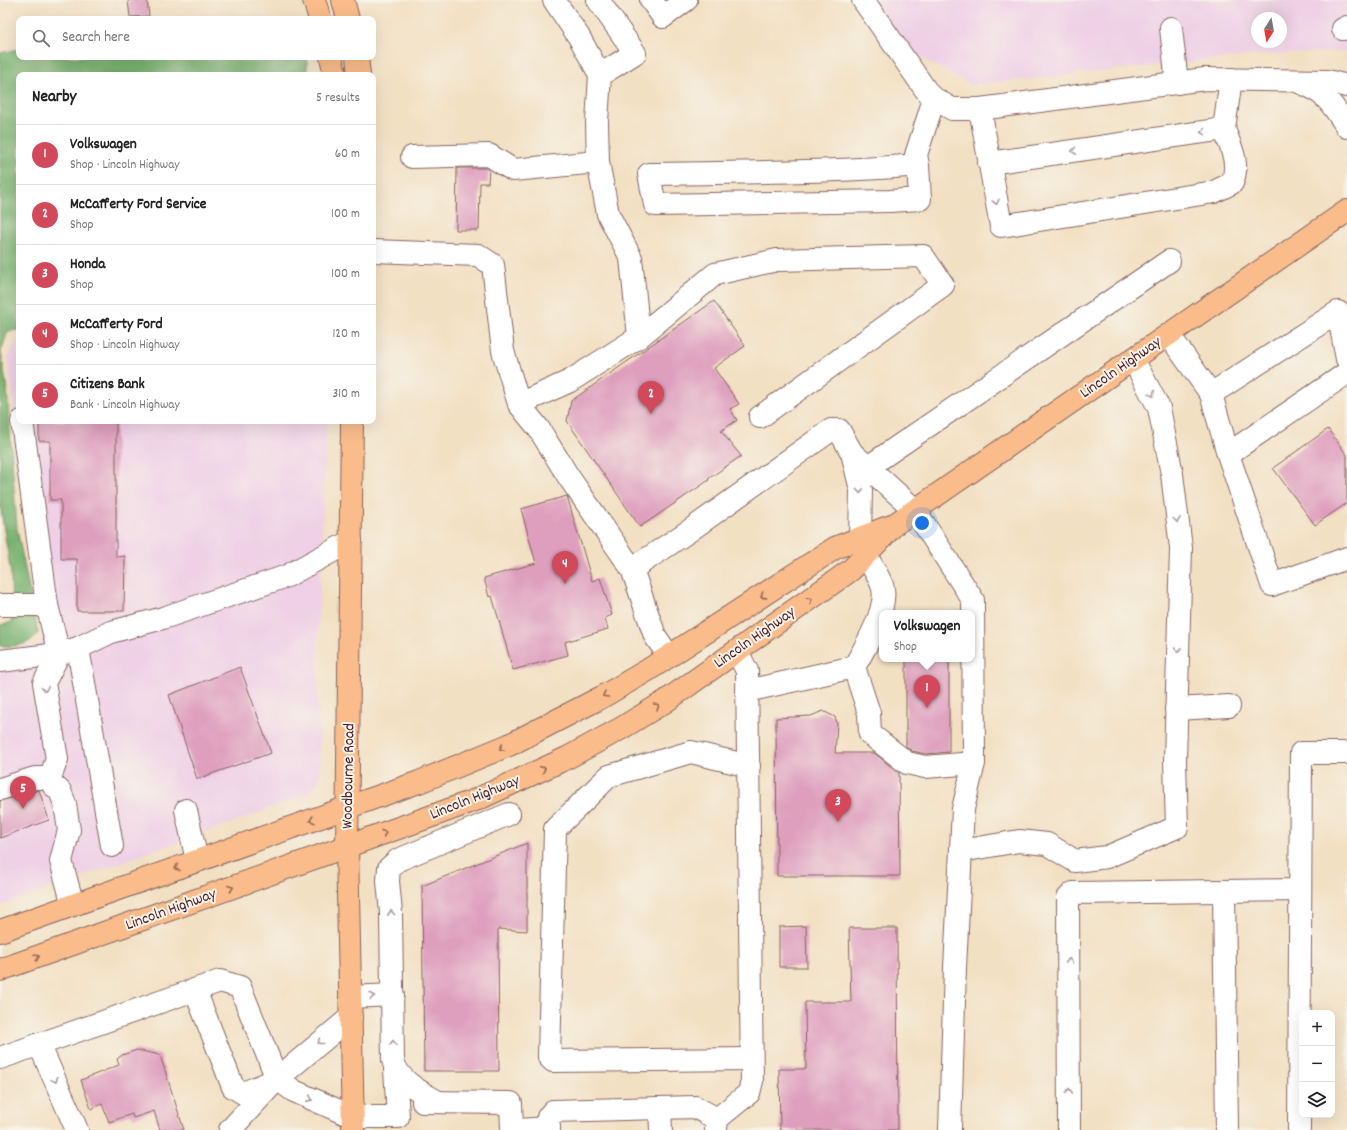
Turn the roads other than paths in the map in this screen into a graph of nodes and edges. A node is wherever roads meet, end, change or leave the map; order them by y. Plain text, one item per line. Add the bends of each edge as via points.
1 (314, 0) edge
2 (343, 0) edge
3 (554, 0) edge
4 (598, 0) edge
5 (651, 0) edge
6 (686, 0) edge
7 (863, 0) edge
8 (319, 16) edge
9 (347, 16) edge
10 (1171, 28) dead end
11 (332, 60) edge
12 (357, 60) edge
13 (334, 72) edge
14 (359, 72) edge
15 (600, 74) junction
16 (1231, 79) junction
17 (1296, 81) junction
18 (1177, 83) junction
19 (1347, 86) edge
20 (934, 99) junction
21 (980, 109) junction
22 (1347, 127) edge
23 (1224, 129) junction
24 (412, 157) dead end
25 (598, 162) junction
26 (989, 163) junction
27 (918, 165) junction
28 (1347, 211) edge
29 (376, 251) edge
30 (1169, 260) dead end
31 (1169, 334) junction
32 (638, 337) junction
33 (1347, 358) edge
34 (1133, 359) junction
35 (1347, 373) edge
36 (1210, 394) junction
37 (519, 404) junction
38 (760, 417) dead end
39 (22, 424) edge
40 (352, 424) edge
41 (1228, 454) junction
42 (860, 460) junction
43 (915, 510) junction
44 (351, 541) junction
45 (863, 546) junction
46 (1347, 558) edge
47 (632, 569) junction
48 (0, 605) edge
49 (47, 605) junction
50 (880, 610) edge
51 (973, 610) edge
52 (879, 614) edge
53 (68, 651) junction
54 (737, 652) junction
55 (669, 656) junction
56 (0, 661) edge
57 (973, 662) edge
58 (854, 667) junction
59 (748, 691) junction
60 (1229, 706) dead end
61 (1176, 709) junction
62 (1347, 753) edge
63 (974, 763) junction
64 (748, 766) junction
65 (50, 778) junction
66 (0, 788) edge
67 (349, 807) junction
68 (186, 810) dead end
69 (508, 814) dead end
70 (427, 818) junction
71 (436, 843) junction
72 (112, 846) dead end
73 (347, 847) junction
74 (961, 851) junction
75 (197, 861) junction
76 (1300, 890) junction
77 (1224, 891) junction
78 (73, 905) junction
79 (0, 931) edge
80 (0, 970) edge
81 (195, 990) junction
82 (393, 995) junction
83 (350, 1007) junction
84 (39, 1044) junction
85 (0, 1058) edge
86 (752, 1059) junction
87 (395, 1069) junction
88 (277, 1079) junction
89 (397, 1102) junction
90 (438, 1102) junction
91 (660, 1108) junction
92 (353, 1124) edge
93 (717, 1125) edge
94 (549, 1129) edge
95 (77, 1130) edge
96 (230, 1130) edge
97 (512, 1130) edge
98 (518, 1130) edge
99 (661, 1130) edge
100 (950, 1130) edge
101 (1069, 1130) edge
102 (1227, 1130) edge
103 (1299, 1130) edge

1 - 8 main road
2 - 9 main road
3 - 15 street
4 - 15 street via 635,53
5 - 6 street via 663,17
7 - 20 street
10 - 18 street
11 - 13 main road
12 - 14 main road
15 - 25 street
16 - 17 street
16 - 18 street
16 - 23 street
17 - 19 street via 1327,82
17 - 22 street via 1322,93
18 - 21 street
20 - 21 street via 952,109
20 - 27 street via 916,155
21 - 26 street
23 -> 26 street
26 -> 23 street via 1001,226 1214,192 1232,183 1236,173 1235,158
24 - 25 street via 489,156 513,170
25 - 32 street via 608,214 631,258
27 - 27 street via 867,170 780,173 650,174 655,205 890,201 920,199
28 - 31 main road, Lincoln Highway
29 - 37 street via 478,255 493,265 503,352
30 - 42 street
31 - 34 main road, Lincoln Highway
31 - 36 street
32 - 37 street via 570,381
32 - 38 street via 715,274 777,260 923,256 943,285
33 - 36 street via 1338,312
34 - 43 main road, Lincoln Highway
34 -> 61 street via 1159,408 1172,474 1181,548
35 - 41 street
36 - 41 street
37 - 47 street via 539,429
39 - 49 street
40 - 44 main road, Woodbourne Road
41 - 46 street via 1272,585
42 - 43 street
42 -> 45 street
42 - 47 street via 839,430 832,430
43 - 45 main road, Lincoln Highway
43 - 51 street via 973,600
44 - 53 street via 288,576 163,618 111,632
44 - 67 main road, Woodbourne Road
45 - 50 street via 883,587
54 -> 45 main road, Lincoln Highway via 852,570
45 -> 55 main road, Lincoln Highway via 836,548
47 - 55 street via 656,636
48 - 49 street
49 - 53 street
52 - 58 street via 872,636
53 - 56 street
53 -> 65 street via 44,683 57,758
53 - 72 street
54 - 59 street via 747,671
70 -> 54 main road, Lincoln Highway via 491,793 574,754 666,701
55 -> 67 main road, Lincoln Highway via 602,697 509,745 420,782
57 - 63 street
58 - 59 street
58 - 63 street via 869,713 870,734 907,763 925,767
59 - 64 street
60 - 61 street
61 - 74 street via 1177,827 1107,857 1075,861 1047,844 1019,841
62 - 76 street via 1301,753
63 - 74 street via 963,809
64 - 86 street
64 - 86 street via 691,752 609,776 554,829 550,1057 553,1061
65 - 66 street via 35,778
65 - 78 street via 53,785 60,790 65,804 69,830 61,861
67 - 73 main road, Woodbourne Road
67 -> 75 main road, Lincoln Highway
68 - 75 street
69 - 71 street
70 - 71 street
73 -> 70 main road, Lincoln Highway
82 -> 71 street via 389,868 398,860
80 -> 73 main road, Lincoln Highway
73 - 83 main road, Woodbourne Road
74 - 100 street
75 -> 78 main road, Lincoln Highway
76 - 77 street
76 - 103 street
101 -> 77 street via 1068,898 1073,893
77 - 102 street
78 - 79 main road, Lincoln Highway
81 - 84 street
81 - 88 street via 220,981 240,987
81 - 88 street via 233,1087 243,1093
83 -> 82 street
87 -> 82 street
83 -> 88 street
83 - 92 main road, Woodbourne Road
84 - 85 street
84 -> 95 street
86 - 93 street via 749,1093
87 - 89 street
87 - 90 street via 421,1092
88 -> 92 street via 294,1092
88 - 96 street
89 - 90 street
89 - 92 street via 398,1117
90 - 97 street via 511,1103
91 - 93 street via 695,1107
91 - 94 street via 552,1111 548,1117
91 - 99 street
94 - 98 street

